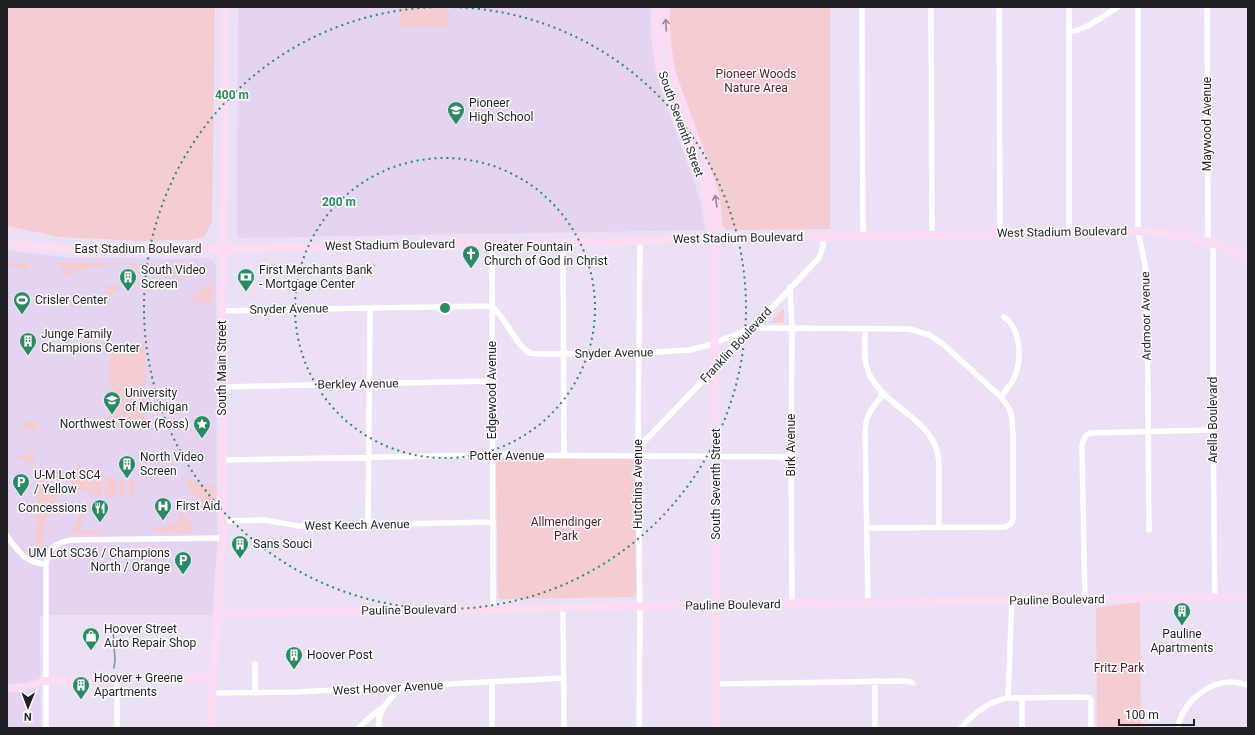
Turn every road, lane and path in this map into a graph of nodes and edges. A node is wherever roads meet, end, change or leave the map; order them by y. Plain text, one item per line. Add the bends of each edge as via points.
1 (225, 7) edge
2 (656, 7) edge
3 (666, 7) edge
4 (862, 7) edge
5 (931, 7) edge
6 (999, 7) edge
7 (1069, 7) edge
8 (1118, 7) edge
9 (1138, 7) edge
10 (1207, 7) edge
11 (1069, 32) junction
12 (1138, 231) junction
13 (1069, 232) junction
14 (1000, 233) junction
15 (932, 235) junction
16 (862, 236) junction
17 (822, 237) junction
18 (715, 239) junction
19 (640, 240) junction
20 (7, 242) edge
21 (563, 242) junction
22 (1210, 242) junction
23 (492, 243) junction
24 (222, 249) junction
25 (1248, 259) edge
26 (790, 287) junction
27 (492, 306) junction
28 (370, 308) junction
29 (222, 311) junction
30 (1004, 317) dead end
31 (752, 328) junction
32 (792, 329) junction
33 (865, 329) junction
34 (715, 343) junction
35 (639, 353) junction
36 (563, 354) junction
37 (715, 368) junction
38 (493, 381) junction
39 (370, 383) junction
40 (223, 387) junction
41 (884, 393) junction
42 (1001, 397) junction
43 (1213, 430) junction
44 (1148, 431) junction
45 (638, 448) junction
46 (493, 455) junction
47 (564, 456) junction
48 (638, 456) junction
49 (369, 457) junction
50 (716, 457) junction
51 (791, 457) junction
52 (223, 460) junction
53 (223, 521) junction
54 (493, 522) junction
55 (368, 525) junction
56 (939, 527) junction
57 (867, 528) junction
58 (1149, 530) dead end
59 (7, 536) edge
60 (222, 538) junction
61 (46, 564) junction
62 (1248, 596) edge
63 (1215, 597) junction
64 (1085, 599) junction
65 (1012, 600) junction
66 (868, 602) junction
67 (792, 604) junction
68 (716, 605) junction
69 (640, 606) junction
70 (564, 608) junction
71 (493, 609) junction
72 (218, 614) junction
73 (255, 664) dead end
74 (214, 677) junction
75 (564, 678) junction
76 (117, 679) junction
77 (46, 681) junction
78 (874, 681) junction
79 (492, 682) junction
80 (913, 683) dead end
81 (716, 684) junction
82 (1248, 684) edge
83 (401, 687) junction
84 (7, 688) edge
85 (212, 693) junction
86 (255, 693) junction
87 (1008, 698) junction
88 (1022, 698) junction
89 (382, 708) junction
90 (46, 728) edge
91 (118, 728) edge
92 (210, 728) edge
93 (360, 728) edge
94 (379, 728) edge
95 (492, 728) edge
96 (564, 728) edge
97 (639, 728) edge
98 (716, 728) edge
99 (875, 728) edge
100 (961, 728) edge
101 (1022, 728) edge
102 (1091, 728) edge
103 (1178, 728) edge

1 - 24 street, South Main Street
2 - 18 street, South Seventh Street via 658,53 662,73 703,184
18 -> 3 street, South Seventh Street via 718,223 716,197 675,86 668,55
4 - 16 street
5 - 15 street
6 - 14 street
7 - 11 street
8 - 11 street via 1085,27
9 - 12 street, Ardmoor Avenue
10 - 22 street, Maywood Avenue
11 - 13 street
12 - 13 street, West Stadium Boulevard
12 - 22 street, West Stadium Boulevard via 1174,233
12 - 44 street, Ardmoor Avenue via 1147,282
13 - 14 street, West Stadium Boulevard
14 - 15 street, West Stadium Boulevard
15 - 16 street, West Stadium Boulevard
16 - 17 street, West Stadium Boulevard
17 - 18 street, West Stadium Boulevard
17 - 26 street, Franklin Boulevard via 823,246 819,258
18 - 19 street, West Stadium Boulevard
18 - 34 street, South Seventh Street
19 - 21 street, West Stadium Boulevard
19 - 35 street, Hutchins Avenue
20 - 24 street, East Stadium Boulevard via 32,247 109,251
21 - 23 street, West Stadium Boulevard
21 - 36 street
22 - 25 street, West Stadium Boulevard
22 - 43 street, Arella Boulevard
23 - 24 street, West Stadium Boulevard
23 - 27 street, Edgewood Avenue
24 - 29 street, South Main Street
26 - 31 street, Franklin Boulevard
26 - 32 street, Birk Avenue
27 - 28 street, Snyder Avenue
27 - 36 street, Snyder Avenue via 528,353
27 - 38 street, Edgewood Avenue
28 - 29 street, Snyder Avenue
28 - 39 street
29 - 40 street, South Main Street
30 - 42 street via 1013,327 1019,350 1018,366 1012,382
31 - 32 street, Snyder Avenue
31 - 34 street, Snyder Avenue
31 - 37 street, Franklin Boulevard
32 - 33 street, Snyder Avenue
32 - 51 street, Birk Avenue
33 - 41 street via 865,360 868,372
33 - 42 street, Snyder Avenue via 909,329 930,335
34 - 35 street, Snyder Avenue via 690,350
34 - 37 street, South Seventh Street
35 - 36 street, Snyder Avenue
35 - 45 street, Hutchins Avenue
36 - 47 street
37 - 45 street, Franklin Boulevard
37 - 50 street, South Seventh Street
38 - 39 street, Berkley Avenue
38 - 46 street, Edgewood Avenue
39 - 40 street, Berkley Avenue
39 - 49 street
40 - 52 street, South Main Street
41 - 56 street via 920,424 935,445 939,460
41 - 57 street via 866,420
42 - 56 street, Snyder Avenue via 1012,418 1011,524 1005,527
43 - 44 street
43 - 63 street, Arella Boulevard
44 - 58 street, Ardmoor Avenue
44 - 64 street via 1090,433 1084,437 1082,445
45 - 48 street, Hutchins Avenue
46 - 47 street, Potter Avenue
46 - 49 street, Potter Avenue
46 - 54 street, Edgewood Avenue
47 - 48 street, Potter Avenue
48 - 50 street, Potter Avenue
48 - 69 street, Hutchins Avenue
49 - 52 street, Potter Avenue
49 - 55 street
50 - 51 street, Potter Avenue
50 - 68 street, South Seventh Street
51 - 67 street, Birk Avenue
52 - 53 street, South Main Street
53 - 55 street, West Keech Avenue via 264,520 299,526
53 - 60 street, South Main Street
54 - 55 street, West Keech Avenue
54 - 71 street, Edgewood Avenue
56 - 57 street
57 - 66 street
59 - 61 street via 31,562
60 - 61 street via 71,540 52,549
60 - 72 street, South Main Street
61 - 77 street
62 - 63 street, Pauline Boulevard
63 - 64 street, Pauline Boulevard
64 - 65 street, Pauline Boulevard
65 - 66 street, Pauline Boulevard
65 - 87 street
66 - 67 street, Pauline Boulevard
67 - 68 street, Pauline Boulevard
68 - 69 street, Pauline Boulevard
68 - 81 street, South Seventh Street
69 - 70 street, Pauline Boulevard
69 - 97 street, Hutchins Avenue
70 - 71 street, Pauline Boulevard
70 - 75 street
71 - 72 street, Pauline Boulevard
72 - 74 street, South Main Street
73 - 86 street
74 - 76 street
74 - 85 street, South Main Street
75 - 79 street, West Hoover Avenue
75 - 96 street
76 - 77 street
76 - 91 street
77 - 84 street via 25,688
77 - 90 street
78 - 80 street via 899,680
78 - 81 street
78 - 99 street
79 - 83 street, West Hoover Avenue
79 - 95 street
81 - 98 street, South Seventh Street
82 - 103 street via 1226,682 1199,694 1189,703
83 - 86 street, West Hoover Avenue
83 - 89 street
85 - 86 street, West Hoover Avenue
85 - 92 street, South Main Street
87 - 88 street
87 - 100 street via 991,703 980,710
88 - 101 street
88 - 102 street via 1089,698
89 - 93 street
89 - 94 street

